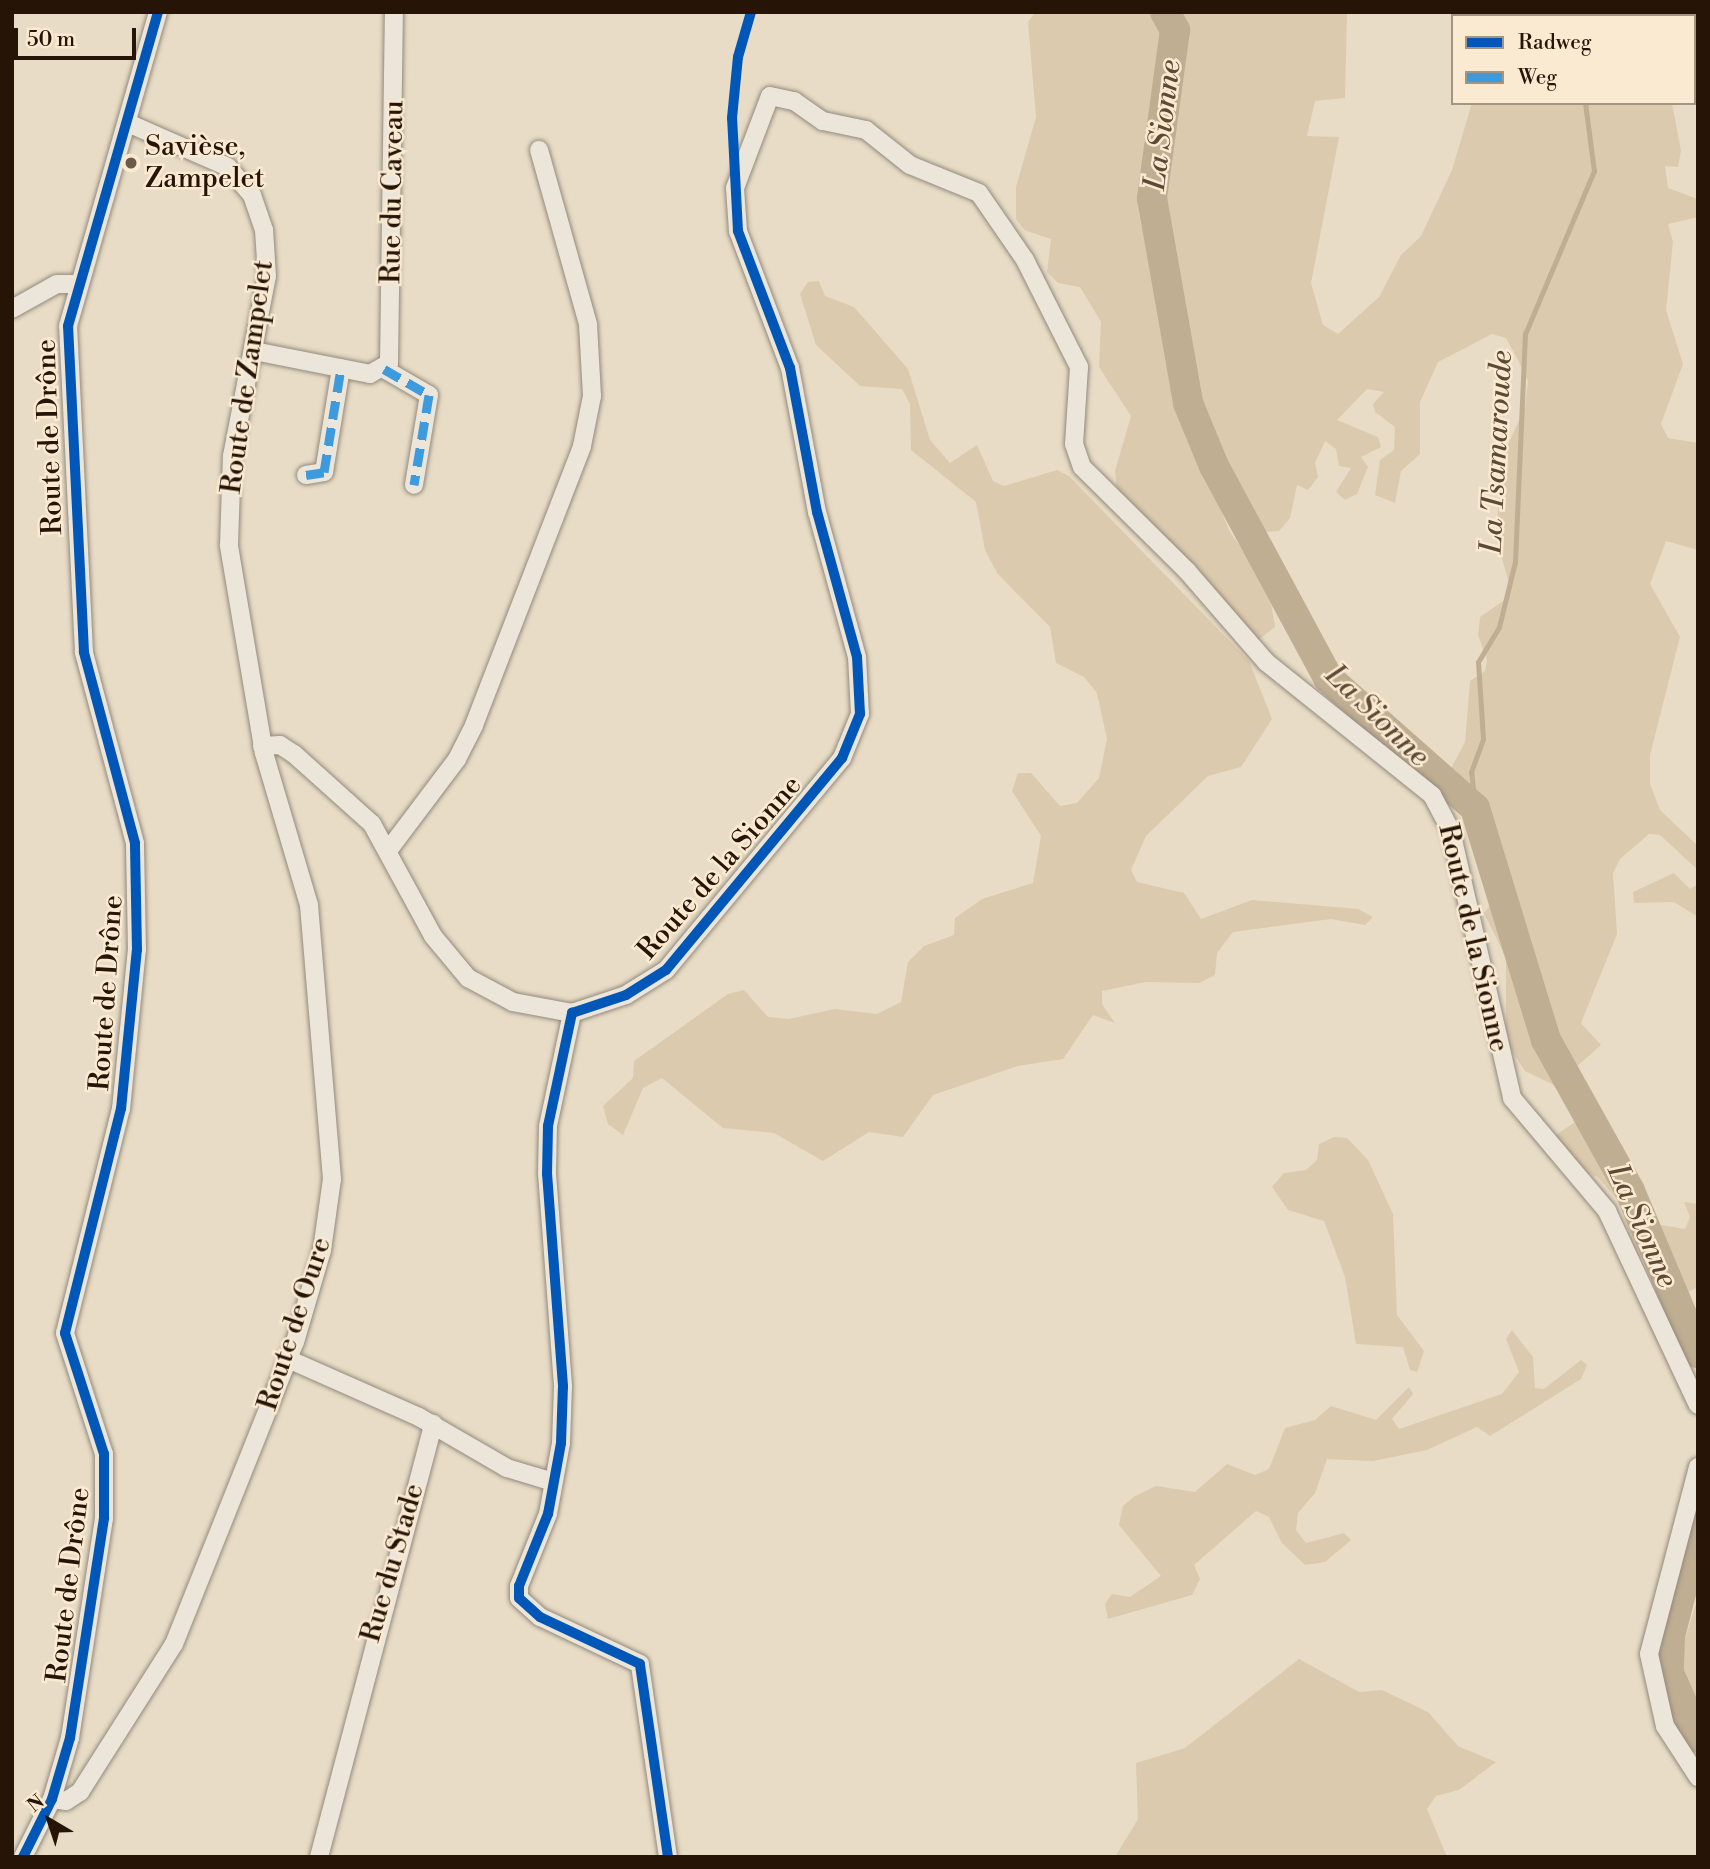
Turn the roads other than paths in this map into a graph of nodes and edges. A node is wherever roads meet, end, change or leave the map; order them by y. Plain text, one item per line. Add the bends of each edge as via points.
1 (158, 12) edge
2 (394, 12) edge
3 (128, 123) junction
4 (539, 150) dead end
5 (78, 284) junction
6 (12, 309) edge
7 (254, 351) junction
8 (341, 368) junction
9 (384, 369) junction
10 (306, 475) dead end
11 (414, 485) dead end
12 (262, 746) junction
13 (390, 848) junction
14 (572, 1013) junction
15 (288, 1359) junction
16 (1698, 1405) edge
17 (433, 1424) junction
18 (1698, 1467) edge
19 (554, 1482) junction
20 (1698, 1777) edge
21 (52, 1799) junction
22 (23, 1857) edge
23 (318, 1857) edge
24 (668, 1857) edge

1 - 3 street, Route de Drône
2 - 9 street, Rue du Caveau via 391,347
3 - 5 street, Route de Drône
3 - 7 street, Route de Zampelet via 228,167 252,195 267,264
4 - 13 street via 588,324 592,396 582,446 474,725 457,759
5 - 6 street via 57,284
5 - 21 street, Route de Drône via 67,342 83,642 92,700 135,842 137,950 121,1109 66,1323 69,1356 104,1454 106,1496 73,1723
7 - 8 street
7 - 12 street, Route de Zampelet via 233,447 228,534
8 - 9 street via 370,374
8 - 10 street via 324,472
9 - 11 street via 429,395
12 - 13 street via 280,746 330,782
12 - 15 street, Route de Oure via 309,905 329,1106 328,1212
13 - 14 street via 453,965 505,999
14 - 16 street, Route de la Sionne via 626,995 666,970 842,758 860,713 857,657 817,512 790,368 738,231 738,176 763,105 777,94 823,121 866,130 910,165 979,193 1025,260 1079,367 1074,444 1082,467 1187,571 1266,662 1432,795 1451,831 1512,1098 1607,1211
14 - 19 street via 548,1126 563,1386
15 - 17 street
15 - 21 street, Route de Oure via 174,1644 80,1792 66,1801
17 - 19 street via 479,1455
17 - 23 street, Rue du Stade
18 - 20 street via 1649,1654 1665,1726
19 - 24 street via 519,1598 540,1617 640,1664
21 - 22 street, Route de Drône

